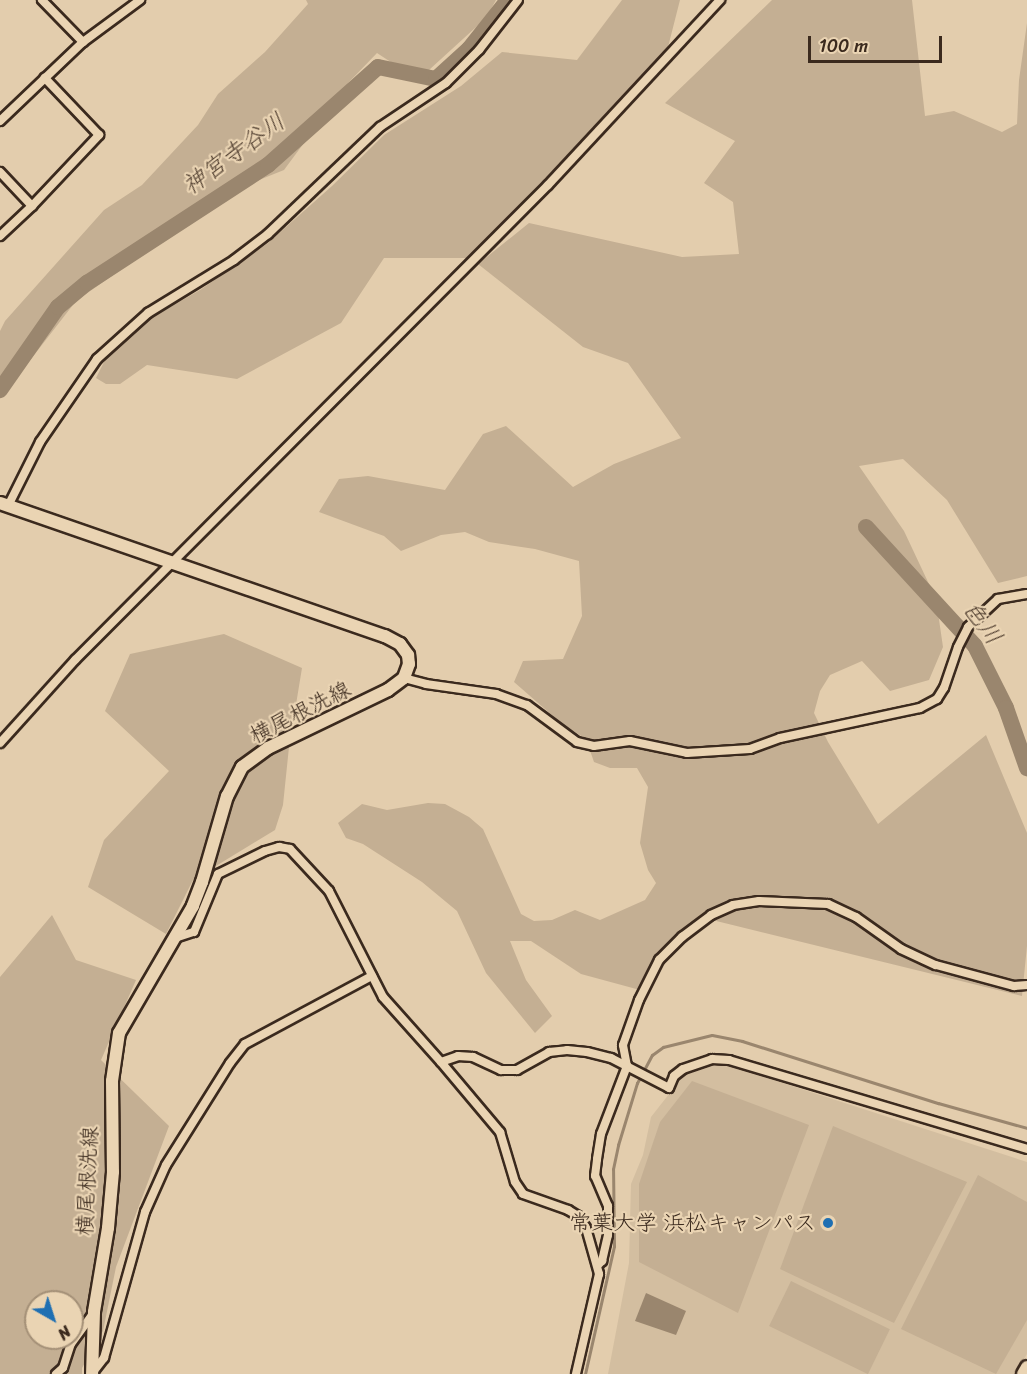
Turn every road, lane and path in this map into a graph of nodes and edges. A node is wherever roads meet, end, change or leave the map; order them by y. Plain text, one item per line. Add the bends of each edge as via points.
1 (42, 0) edge
2 (140, 0) edge
3 (518, 0) edge
4 (720, 0) edge
5 (83, 42) junction
6 (45, 78) junction
7 (0, 121) edge
8 (0, 172) edge
9 (32, 206) junction
10 (0, 236) edge
11 (4, 505) edge
12 (173, 565) junction
13 (1027, 594) edge
14 (405, 678) junction
15 (0, 743) edge
16 (175, 938) junction
17 (372, 976) junction
18 (1027, 985) edge
19 (441, 1062) junction
20 (627, 1066) junction
21 (1027, 1149) edge
22 (598, 1265) junction
23 (94, 1312) junction
24 (1027, 1367) edge
25 (92, 1373) edge
26 (57, 1374) edge
27 (576, 1374) edge
28 (1023, 1374) edge

1 - 5 street
2 - 5 street
3 - 11 street via 479,50 446,83 380,128 268,234 234,260 148,313 97,359 40,442
4 - 12 street via 548,185
5 - 6 street
6 - 7 street
6 - 9 street via 99,135
8 - 9 street
9 - 10 street
11 - 12 main road
12 - 14 main road via 393,640 408,655
12 - 15 street via 75,660
13 - 14 street via 998,599 968,627 937,699 920,708 780,738 750,749 687,753 630,741 594,747 577,742 527,705
14 - 16 main road, 横尾根洗線 via 268,748 242,767 227,796 202,882
16 - 17 street via 195,932 218,874 279,847 290,849 329,891
16 - 23 main road, 横尾根洗線 via 118,1033 112,1081 113,1172
17 - 19 street via 383,996
17 - 25 street via 245,1044 230,1063 166,1165 150,1203 104,1358
18 - 20 street via 1014,986 936,965 901,949 855,917 828,904 759,901 733,905 700,922 660,960 639,1000 623,1045
19 - 20 street via 458,1056 473,1057 501,1070 517,1070 549,1052 567,1050 611,1058
19 - 22 street via 500,1132 515,1182 523,1194 578,1216
20 - 21 street via 669,1088 675,1076 697,1063 729,1060
20 - 22 street via 601,1134 597,1159 595,1176 608,1206 608,1235
22 - 27 street
23 - 25 main road, 横尾根洗線
23 - 26 street via 71,1344
24 - 28 main road

